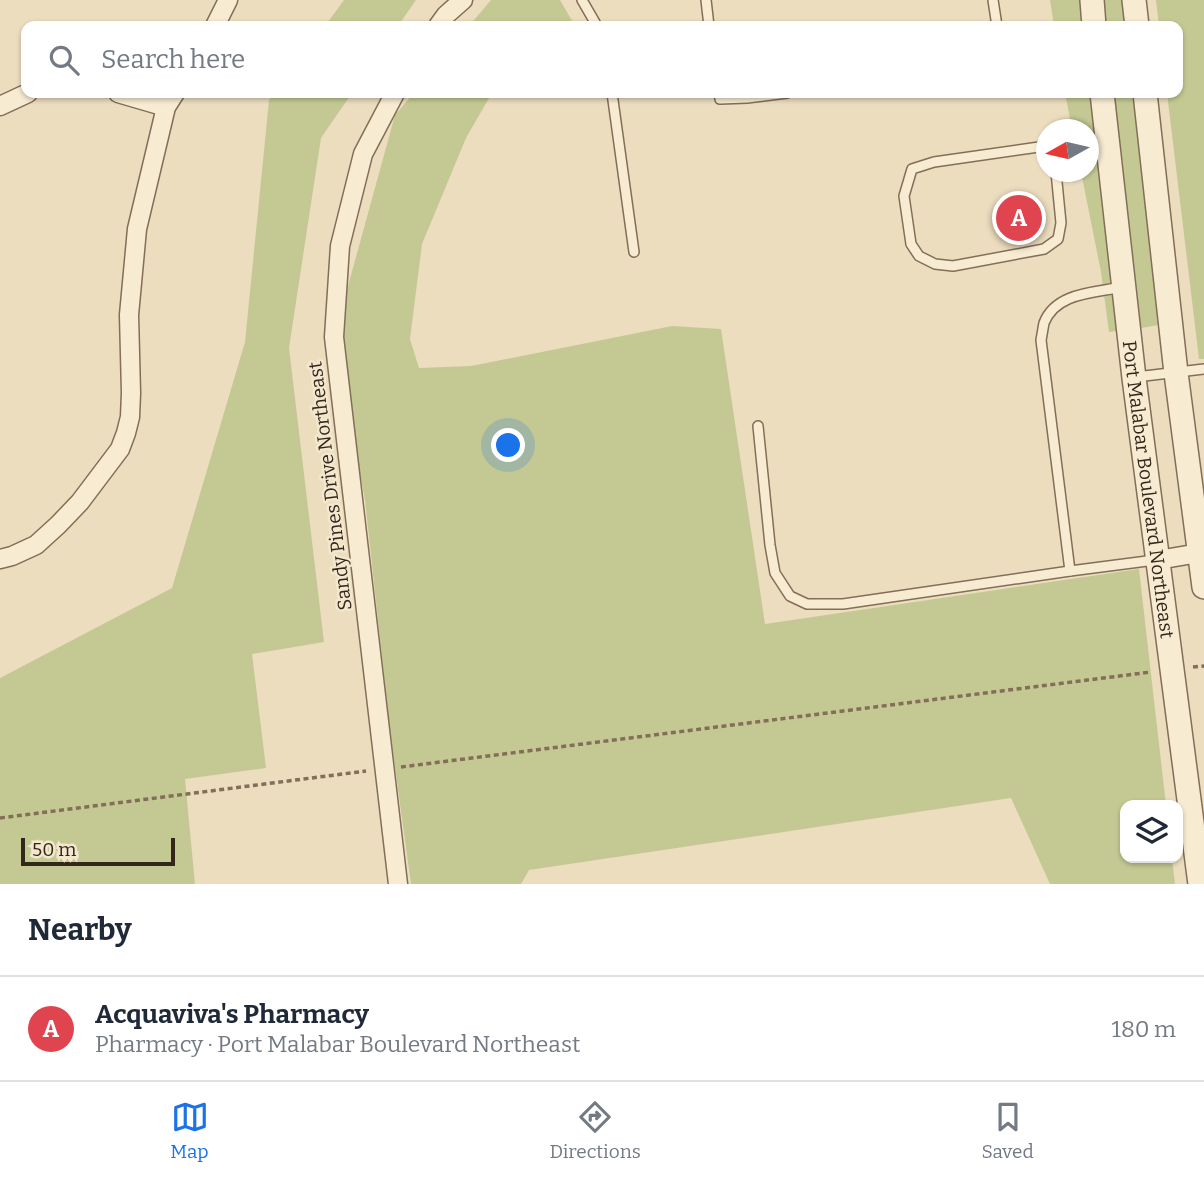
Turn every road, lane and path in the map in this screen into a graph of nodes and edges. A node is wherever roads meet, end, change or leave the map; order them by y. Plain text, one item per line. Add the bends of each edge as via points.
1 (228, 0) edge
2 (463, 0) edge
3 (582, 0) edge
4 (706, 0) edge
5 (993, 0) edge
6 (1091, 0) edge
7 (1134, 0) edge
8 (218, 21) edge
9 (442, 21) edge
10 (594, 21) edge
11 (708, 21) edge
12 (996, 21) edge
13 (1093, 21) edge
14 (1136, 21) edge
15 (21, 96) edge
16 (392, 98) edge
17 (613, 98) edge
18 (1102, 98) edge
19 (1146, 98) edge
20 (171, 100) edge
21 (0, 106) edge
22 (1099, 128) edge
23 (1099, 146) edge
24 (1036, 147) edge
25 (1057, 182) edge
26 (634, 252) dead end
27 (1124, 287) junction
28 (1204, 369) edge
29 (1176, 373) junction
30 (1134, 377) junction
31 (758, 426) dead end
32 (1199, 554) junction
33 (0, 559) edge
34 (1158, 560) junction
35 (1070, 571) junction
36 (1204, 587) edge
37 (1204, 666) edge
38 (1173, 670) junction
39 (384, 769) junction
40 (0, 818) edge
41 (1200, 870) edge
42 (398, 884) edge

1 - 8 street
2 - 9 street
3 - 10 lane
4 - 11 lane
5 - 12 lane
6 - 13 street
7 - 14 street
15 - 21 street
16 - 39 street, Sandy Pines Drive Northeast via 363,154 340,246 334,337
17 - 26 lane
18 - 22 street, Port Malabar Boulevard Northeast
19 - 29 street
20 - 33 street via 137,229 126,433 120,449 58,525 36,545
23 - 27 street, Port Malabar Boulevard Northeast
24 - 25 lane via 912,169 904,196 911,244 919,256 953,266 1044,249 1058,239
27 - 30 street, Port Malabar Boulevard Northeast
27 - 35 lane via 1070,297 1052,309 1044,323 1041,340
28 - 29 lane
29 - 30 lane
29 - 32 street
30 - 34 street, Port Malabar Boulevard Northeast
31 - 35 lane via 775,573 790,596 807,604 843,604
32 - 34 street
32 - 36 street
34 - 35 lane
34 - 38 street, Port Malabar Boulevard Northeast
37 - 38 path
38 - 39 path
38 - 41 street, Port Malabar Boulevard Northeast
39 - 40 path
39 - 42 street, Sandy Pines Drive Northeast

